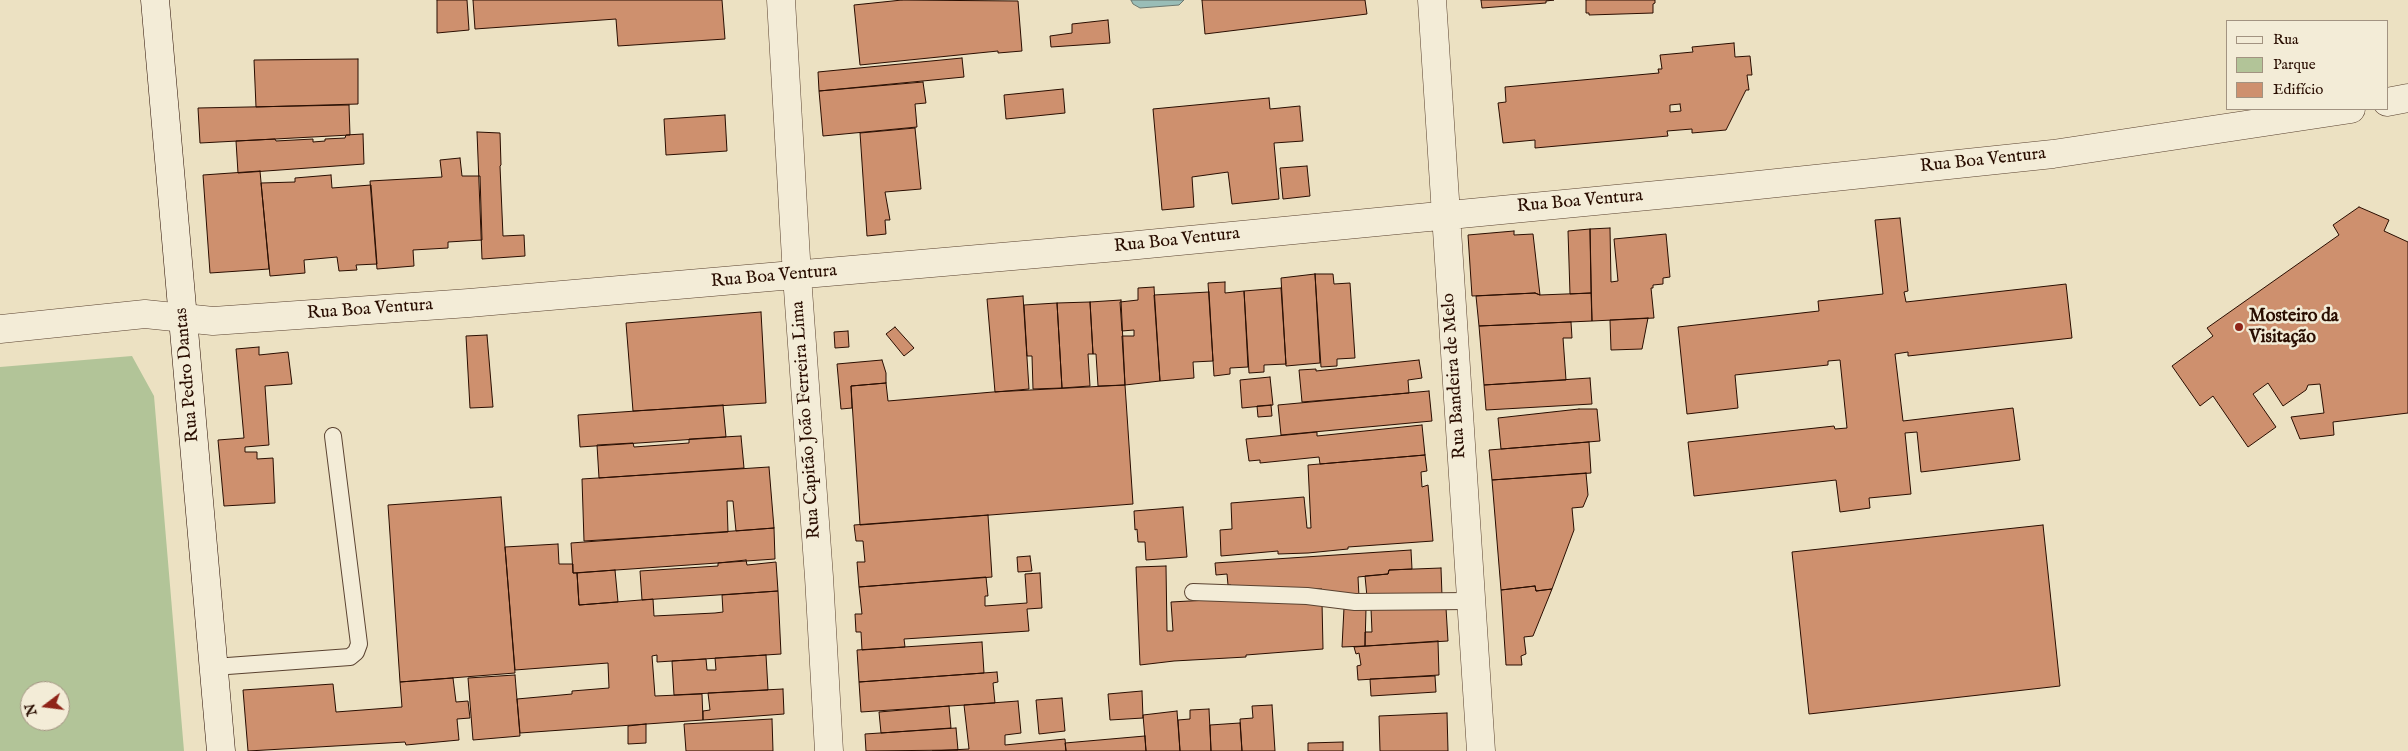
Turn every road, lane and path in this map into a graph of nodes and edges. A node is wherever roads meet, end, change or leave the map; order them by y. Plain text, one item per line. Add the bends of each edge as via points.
1 (155, 0) edge
2 (781, 0) edge
3 (1432, 0) edge
4 (2408, 98) edge
5 (2388, 102) edge
6 (2344, 110) edge
7 (1444, 214) junction
8 (797, 276) junction
9 (183, 318) junction
10 (0, 329) edge
11 (333, 436) dead end
12 (1193, 592) dead end
13 (1470, 601) junction
14 (214, 667) junction
15 (221, 751) edge
16 (829, 751) edge
17 (1480, 751) edge

1 - 9 street, Rua Pedro Dantas
2 - 8 street, Rua Capitão João Ferreira Lima
3 - 7 street, Rua Bandeira de Melo
4 - 5 street
6 - 7 street, Rua Boa Ventura via 2053,154
7 - 8 street, Rua Boa Ventura
7 - 13 street, Rua Bandeira de Melo
8 - 9 street, Rua Boa Ventura via 213,321
8 - 16 street, Rua Capitão João Ferreira Lima
9 - 10 street, Rua Boa Ventura via 145,314
9 - 14 street, Rua Pedro Dantas
11 - 14 lane via 359,644 356,652 350,657
12 - 13 lane via 1307,596 1355,602
13 - 17 street, Rua Bandeira de Melo
14 - 15 street, Rua Pedro Dantas

